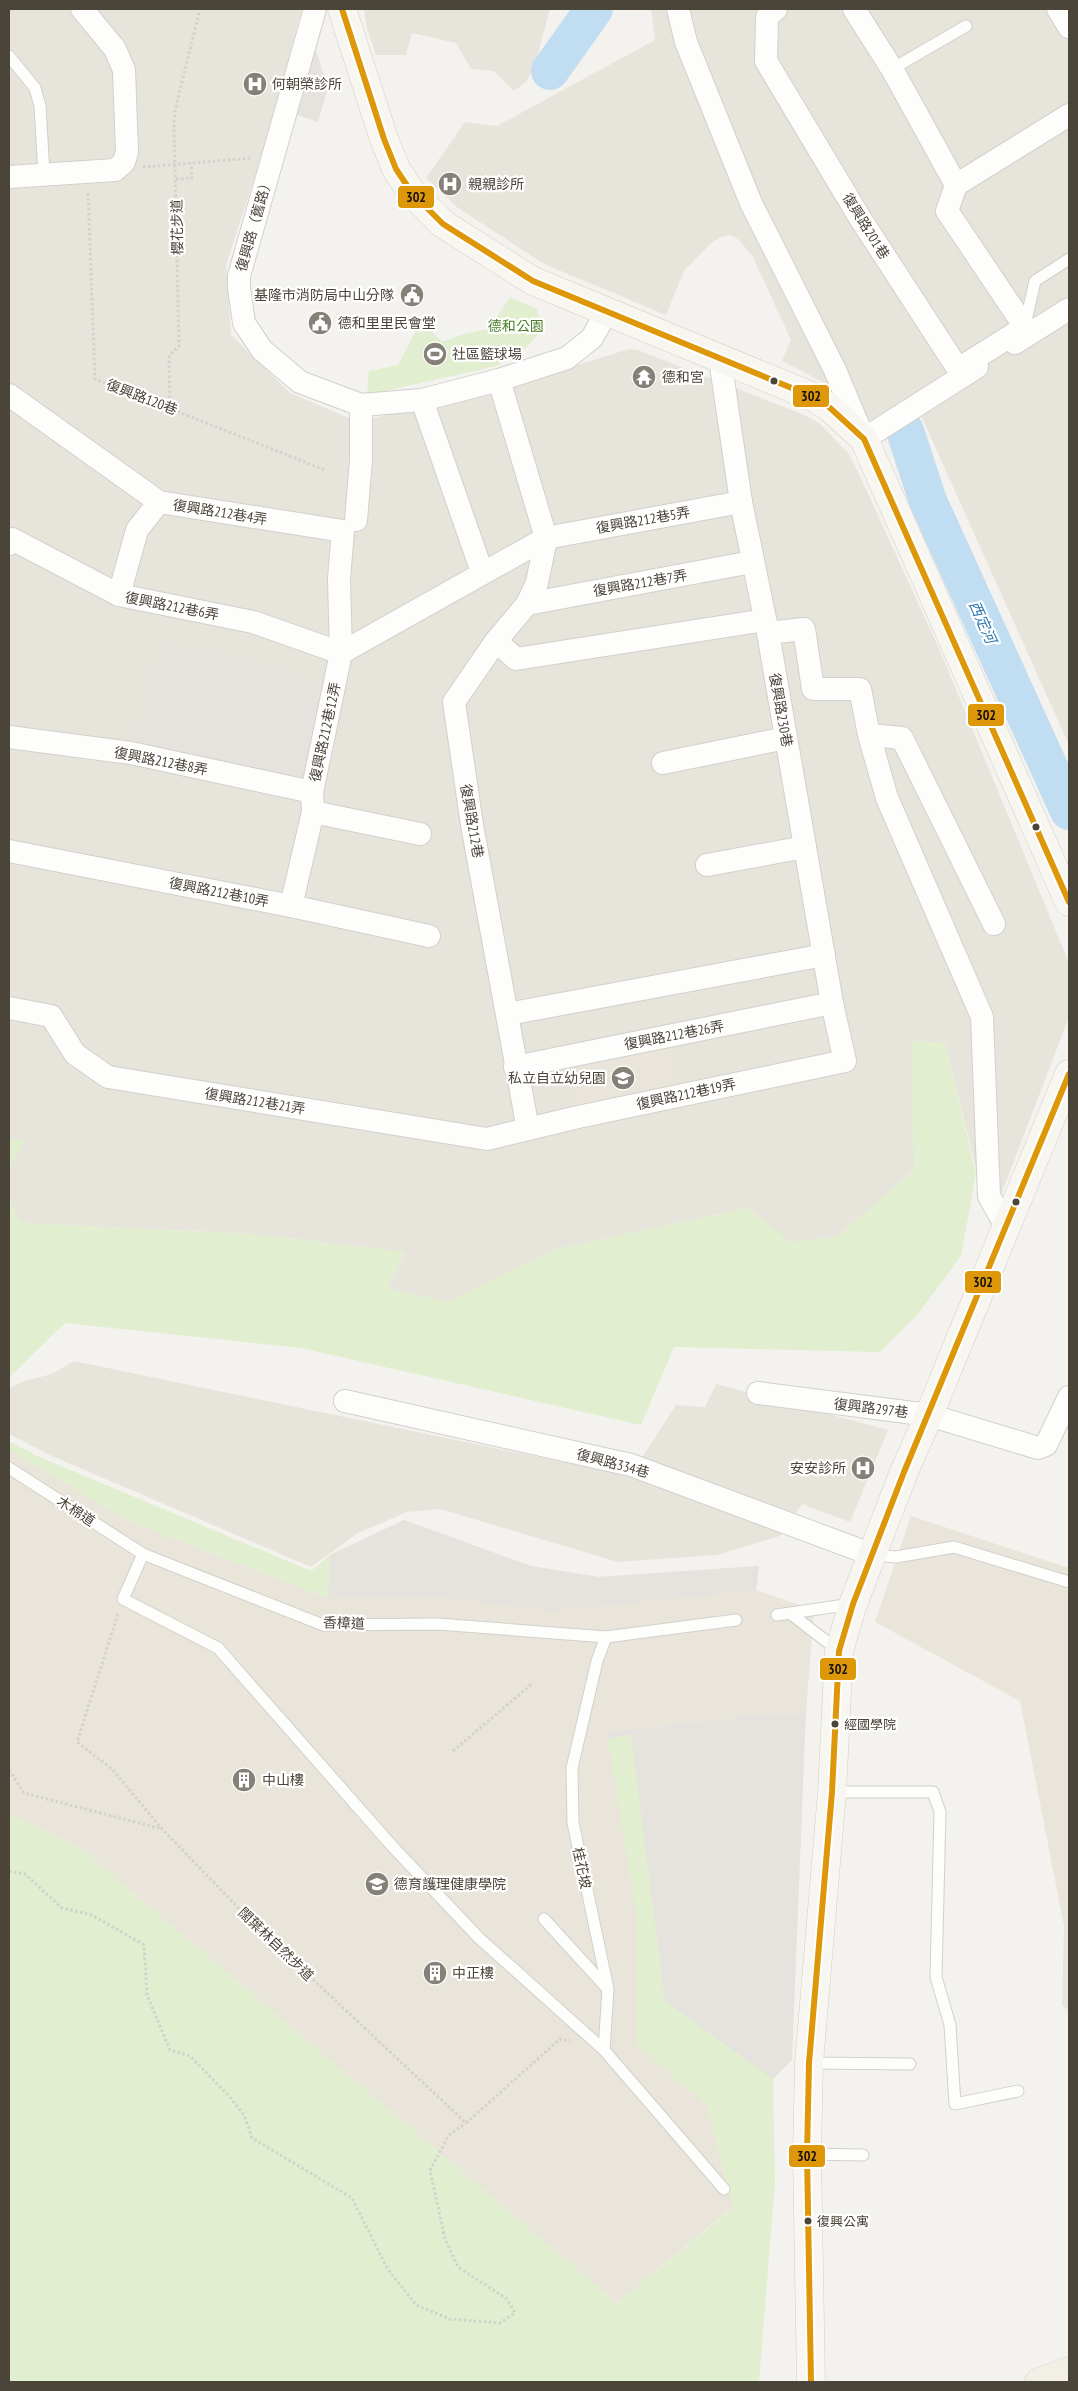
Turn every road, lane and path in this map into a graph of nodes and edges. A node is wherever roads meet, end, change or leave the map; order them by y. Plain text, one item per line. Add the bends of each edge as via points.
1 (82, 9) edge
2 (200, 9) edge
3 (315, 9) edge
4 (342, 9) edge
5 (678, 9) edge
6 (776, 9) edge
7 (854, 9) edge
8 (1058, 9) edge
9 (966, 26) dead end
10 (1069, 27) edge
11 (9, 56) edge
12 (892, 69) junction
13 (1069, 115) edge
14 (261, 157) dead end
15 (191, 163) junction
16 (134, 168) dead end
17 (87, 173) junction
18 (44, 174) junction
19 (9, 177) edge
20 (176, 179) junction
21 (956, 185) junction
22 (1069, 259) edge
23 (1069, 309) edge
24 (607, 311) junction
25 (1025, 327) junction
26 (720, 359) junction
27 (835, 370) junction
28 (499, 380) junction
29 (9, 396) edge
30 (811, 396) junction
31 (422, 400) junction
32 (361, 405) junction
33 (170, 408) junction
34 (864, 439) junction
35 (325, 470) dead end
36 (159, 502) junction
37 (741, 502) junction
38 (356, 520) dead end
39 (546, 538) junction
40 (10, 539) edge
41 (752, 562) junction
42 (482, 572) junction
43 (118, 595) junction
44 (527, 604) junction
45 (766, 627) junction
46 (496, 641) junction
47 (341, 653) junction
48 (869, 735) junction
49 (9, 737) edge
50 (786, 738) junction
51 (663, 763) dead end
52 (312, 802) junction
53 (420, 834) dead end
54 (805, 848) junction
55 (9, 851) edge
56 (707, 865) dead end
57 (1069, 902) edge
58 (291, 906) junction
59 (994, 924) dead end
60 (429, 936) dead end
61 (824, 954) junction
62 (832, 1003) junction
63 (9, 1008) edge
64 (508, 1014) junction
65 (844, 1061) joint
66 (516, 1066) junction
67 (1069, 1074) edge
68 (528, 1129) junction
69 (1007, 1228) junction
70 (758, 1393) dead end
71 (1069, 1397) edge
72 (345, 1400) dead end
73 (930, 1415) junction
74 (9, 1468) edge
75 (143, 1554) junction
76 (873, 1555) junction
77 (1069, 1582) edge
78 (122, 1599) junction
79 (853, 1604) junction
80 (791, 1614) junction
81 (777, 1615) dead end
82 (736, 1620) dead end
83 (606, 1637) junction
84 (839, 1650) junction
85 (533, 1682) dead end
86 (453, 1751) dead end
87 (9, 1770) edge
88 (832, 1792) junction
89 (162, 1830) junction
90 (9, 1871) edge
91 (544, 1919) dead end
92 (608, 1990) junction
93 (604, 2050) junction
94 (809, 2063) junction
95 (910, 2064) dead end
96 (1018, 2091) dead end
97 (466, 2123) junction
98 (807, 2154) junction
99 (863, 2155) dead end
100 (724, 2189) dead end
101 (811, 2382) edge

1 - 17 street via 121,59 127,152 124,162 115,170
2 - 20 path, 櫻花步道 via 174,126
3 - 32 street, 復興路（舊路） via 243,262 239,288 244,323 262,350 300,382
4 - 24 street via 384,140 396,169 412,193 443,224 532,281
5 - 27 street via 686,42 751,203
6 - 25 street, 復興路201巷 via 767,17 766,61 860,218 958,369
7 - 12 street
8 - 10 street
9 - 12 lane
11 - 18 lane via 35,88 38,97
12 - 21 street
13 - 21 street
14 - 15 path
15 - 16 path
15 - 20 path via 192,178
17 - 18 street
17 - 33 path, 復興路120巷 via 95,379
18 - 19 street
20 - 33 path, 櫻花步道 via 180,346 169,356
21 - 25 street via 947,211
22 - 25 lane via 1035,281
23 - 34 street
24 - 26 street
24 - 28 street, 復興路（舊路） via 592,338 567,358
26 - 30 street
26 - 37 street, 復興路230巷
27 - 30 street
27 - 34 street
28 - 31 street, 復興路（舊路）
28 - 39 street, 復興路212巷
29 - 36 street, 復興路212巷4弄
30 - 34 street via 829,407
31 - 32 street, 復興路（舊路）
31 - 42 street
32 - 38 street
33 - 35 path, 復興路120巷
34 - 57 street
36 - 43 street via 137,530
36 - 47 street, 復興路212巷4弄 via 343,531
37 - 39 street, 復興路212巷5弄
37 - 41 street, 復興路230巷
39 - 42 street
39 - 44 street, 復興路212巷 via 537,582
40 - 43 street, 復興路212巷6弄
41 - 44 street, 復興路212巷7弄
41 - 45 street, 復興路230巷
42 - 47 street
43 - 47 street, 復興路212巷6弄 via 253,622
44 - 46 street, 復興路212巷
45 - 46 street via 516,659
45 - 48 street via 804,629 813,689 860,689
45 - 50 street, 復興路230巷
46 - 64 street, 復興路212巷 via 454,702 472,824
47 - 52 street, 復興路212巷12弄
48 - 59 street via 902,738
48 - 69 street via 887,798 982,1017 989,1196
49 - 52 street, 復興路212巷8弄 via 131,754
50 - 51 street
50 - 54 street, 復興路230巷
52 - 53 street
52 - 58 street, 復興路212巷12弄
54 - 56 street
54 - 61 street, 復興路230巷
55 - 58 street, 復興路212巷10弄
58 - 60 street, 復興路212巷10弄
61 - 62 street, 復興路230巷
61 - 64 street
62 - 65 street, 復興路230巷
62 - 66 street, 復興路212巷26弄
63 - 68 street, 復興路212巷21弄 via 51,1016 75,1054 108,1077 487,1139
64 - 66 street, 復興路212巷
65 - 68 street, 復興路212巷19弄
66 - 68 street, 復興路212巷
67 - 69 street
69 - 73 street
70 - 73 street, 復興路297巷
71 - 73 street, 復興路297巷 via 1046,1445 1038,1448
72 - 76 street, 復興路334巷 via 630,1465
73 - 76 street via 904,1472
74 - 75 lane, 木棉道
75 - 78 lane
75 - 83 lane, 香樟道 via 323,1625 438,1624
76 - 77 lane via 896,1557 954,1546
76 - 79 street
78 - 89 path, 闊葉林自然步道 via 77,1742 112,1768
78 - 93 lane via 218,1648 386,1839 473,1931
79 - 80 lane
79 - 84 street
80 - 81 lane
80 - 84 lane
82 - 83 lane
83 - 92 lane, 桂花坡 via 597,1661 572,1768 573,1823
84 - 88 street
85 - 86 path
87 - 89 path via 24,1793
88 - 94 street
88 - 96 lane via 933,1792 940,1812 936,1977 950,2026 955,2104
89 - 97 path, 闊葉林自然步道 via 259,1929
90 - 97 path via 25,1874 62,1908 92,1915 144,1945 147,1995 170,2050 190,2056 229,2096 244,2115 252,2138 352,2198 387,2268 416,2305 450,2319 500,2323 515,2313 507,2299 458,2267 445,2239 430,2170 449,2135
91 - 92 lane
92 - 93 lane, 桂花坡
93 - 97 path via 560,2038
93 - 100 lane
94 - 95 lane
94 - 98 street
98 - 99 lane
98 - 101 street

